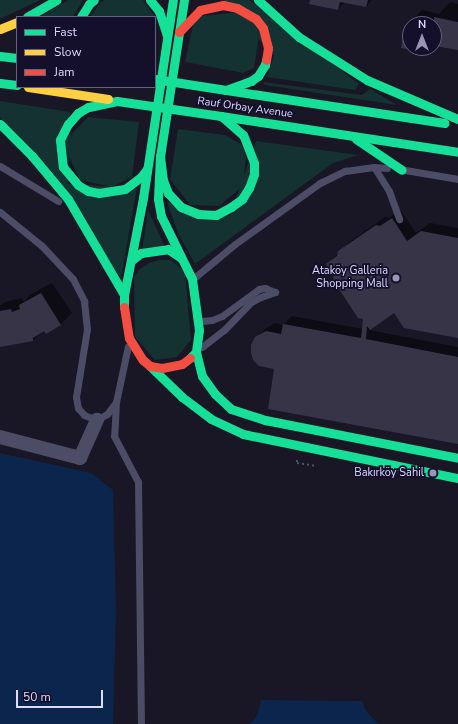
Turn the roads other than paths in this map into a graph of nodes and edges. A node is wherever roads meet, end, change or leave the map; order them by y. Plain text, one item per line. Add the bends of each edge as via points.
1 (57, 0) edge
2 (94, 0) edge
3 (150, 0) edge
4 (173, 0) edge
5 (184, 0) edge
6 (258, 0) edge
7 (29, 16) edge
8 (82, 16) edge
9 (16, 22) edge
10 (0, 28) edge
11 (179, 32) junction
12 (167, 35) junction
13 (0, 56) edge
14 (16, 58) edge
15 (156, 80) edge
16 (0, 83) edge
17 (16, 85) edge
18 (34, 88) edge
19 (226, 90) junction
20 (117, 101) junction
21 (221, 116) junction
22 (458, 119) edge
23 (0, 124) edge
24 (458, 125) edge
25 (350, 135) junction
26 (458, 152) edge
27 (160, 156) junction
28 (0, 166) edge
29 (374, 167) junction
30 (147, 170) junction
31 (402, 170) junction
32 (458, 179) edge
33 (0, 212) edge
34 (78, 214) junction
35 (400, 219) dead end
36 (180, 258) junction
37 (132, 260) junction
38 (192, 279) junction
39 (124, 296) junction
40 (199, 321) junction
41 (129, 338) junction
42 (196, 352) junction
43 (150, 366) junction
44 (116, 402) junction
45 (97, 420) junction
46 (0, 437) edge
47 (458, 458) edge
48 (458, 478) edge
49 (141, 724) edge

1 - 7 main road
2 - 8 main road
3 - 12 main road via 160,11
4 - 12 main road
5 - 11 main road
6 - 22 main road via 299,37 367,80
9 - 10 main road
11 - 19 main road via 200,10 213,6 237,8 256,19 263,28 268,48 265,65 251,81
11 - 27 main road
12 - 30 main road
13 - 14 main road
15 - 19 main road, Rauf Orbay Avenue, bridge
16 - 17 main road
18 - 20 main road, Rauf Orbay Avenue
19 - 24 main road, Rauf Orbay Avenue
20 - 21 main road, Rauf Orbay Avenue, bridge
20 - 30 main road via 88,107 68,124 63,132 60,148 63,167 78,185 88,191 99,193 125,190
21 - 25 main road, Rauf Orbay Avenue
21 - 27 main road via 243,135 254,163 254,174 249,188 242,199 231,207 216,214 198,214 180,207 168,193 163,180
23 - 34 main road via 50,176
25 - 26 main road, Rauf Orbay Avenue
25 - 31 main road
27 - 36 main road via 158,199 161,216
28 - 34 lane
29 - 31 lane
29 - 35 lane via 389,191
29 - 38 lane via 345,171 320,183
30 - 37 main road
31 - 32 lane
33 - 45 lane via 42,246 73,279 84,301 87,329 76,397 78,408 84,416
34 - 39 main road
36 - 37 main road via 168,249 141,253
36 - 38 main road
37 - 39 main road
38 - 40 main road
39 - 41 main road
40 - 42 main road
40 - 42 lane via 222,316 259,289 265,288 275,292 251,302 224,330
41 - 43 main road via 136,351
41 - 44 lane
42 - 43 main road via 182,364 162,368
42 - 47 main road via 202,376 215,394 231,409 265,420
43 - 48 main road via 182,397 210,419 243,434
44 - 45 lane via 107,414
44 - 49 lane via 114,436 138,482
45 - 46 street via 80,458

